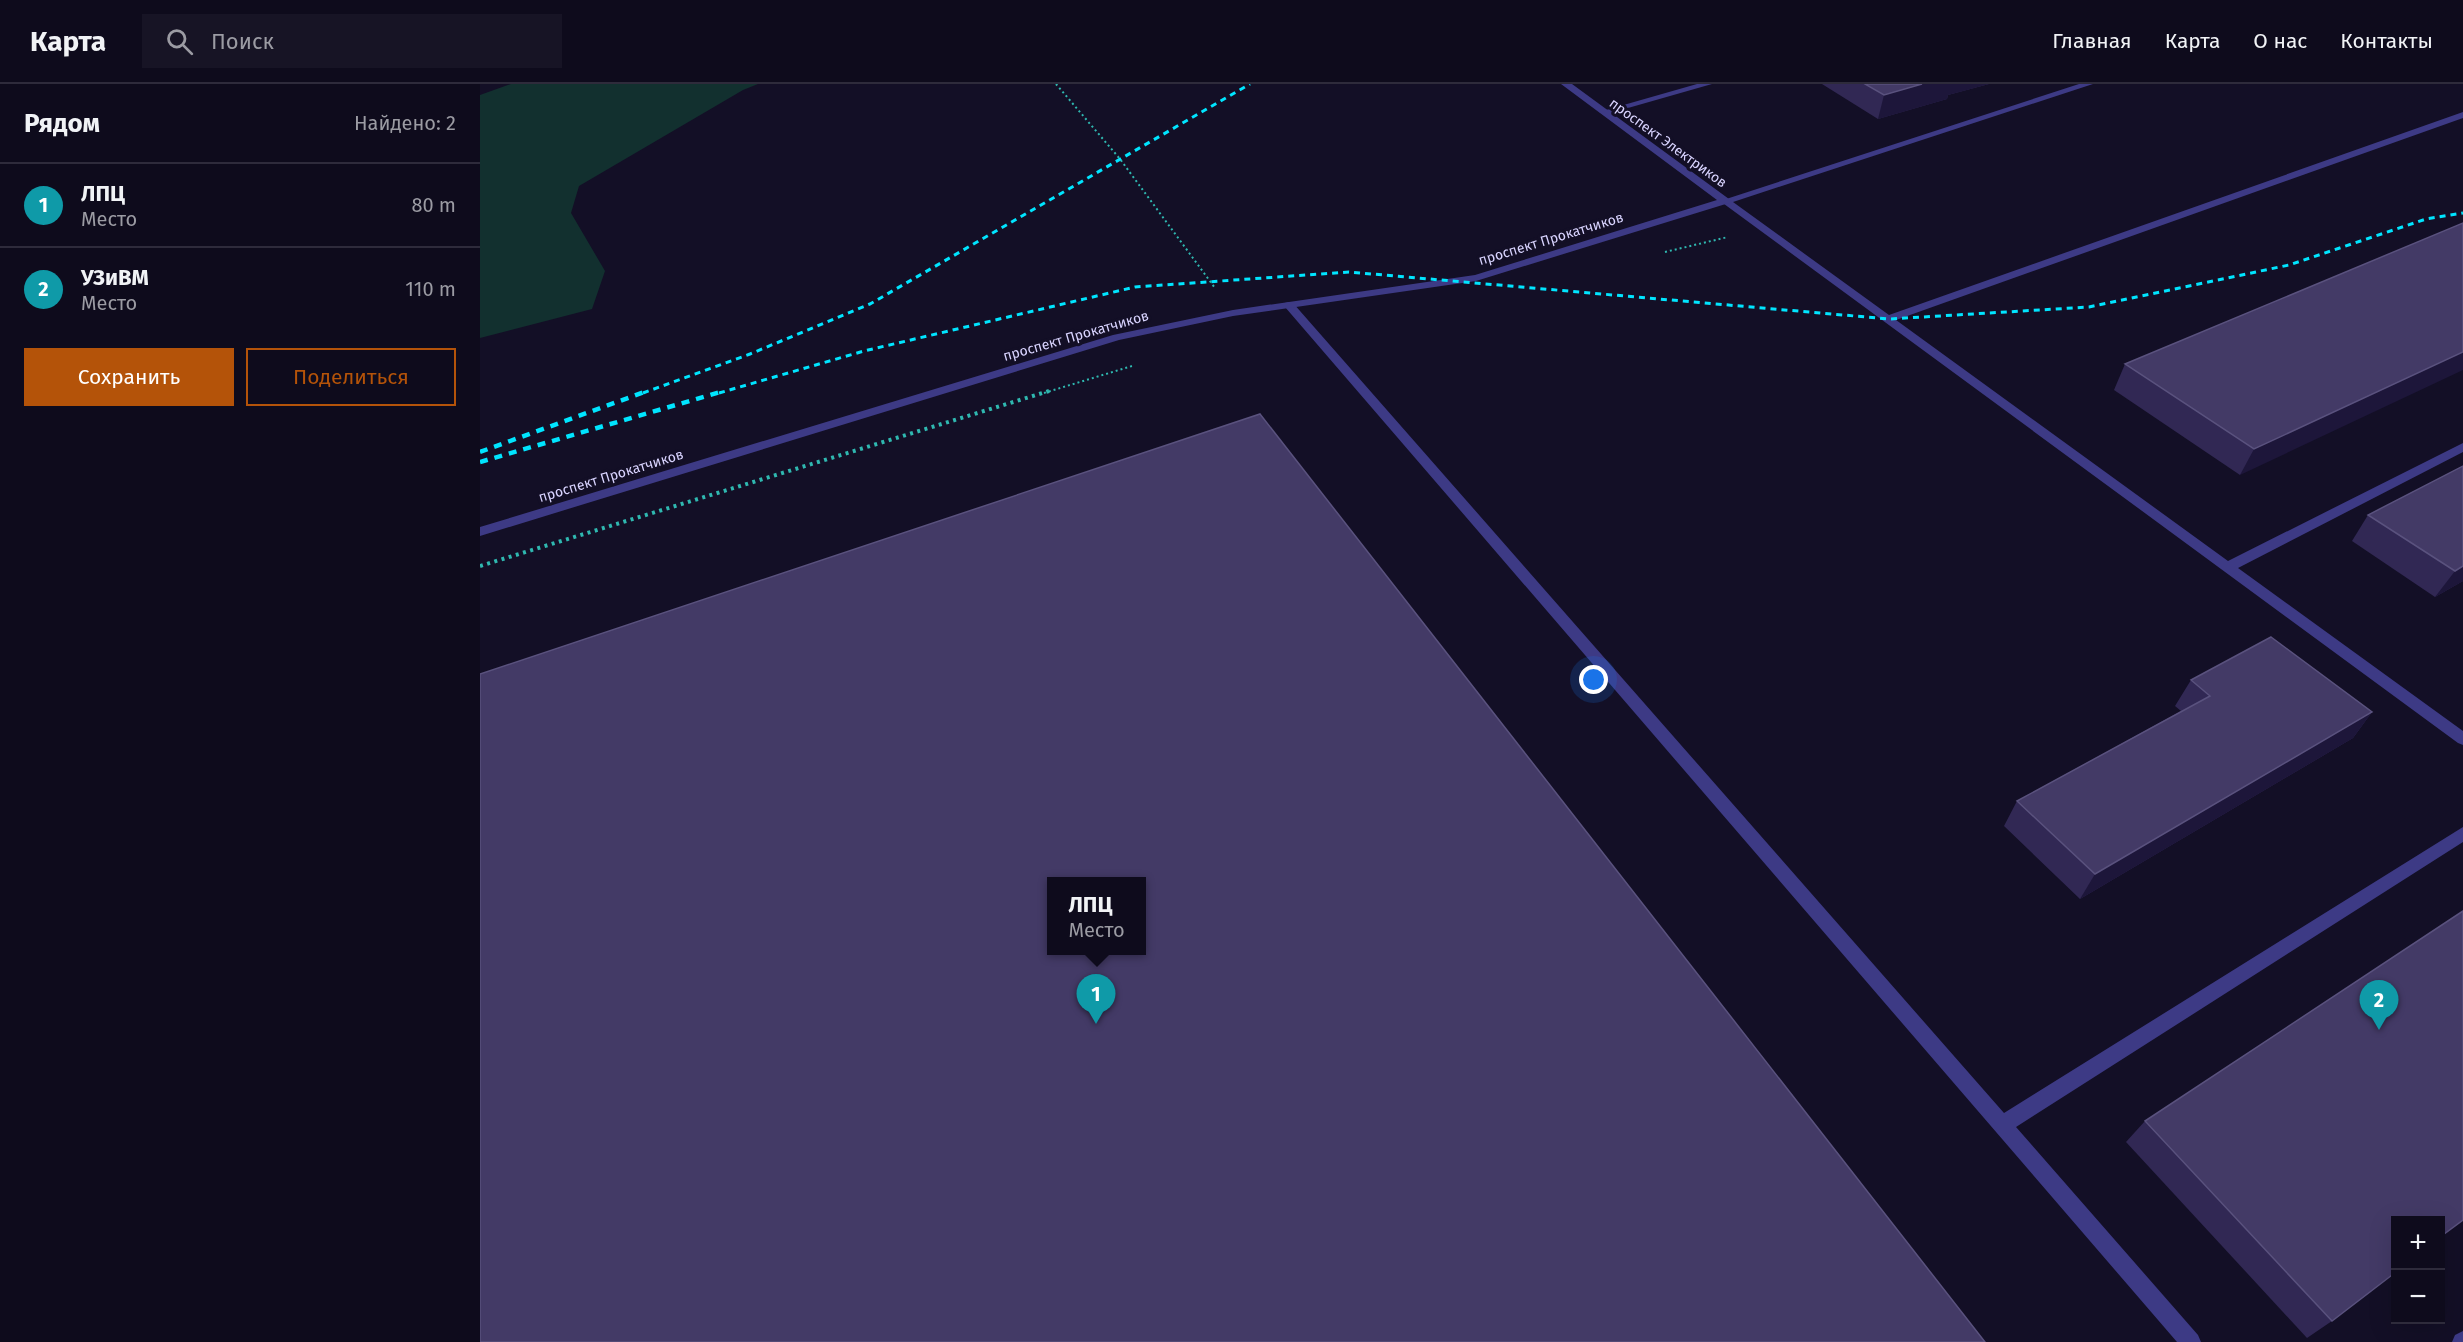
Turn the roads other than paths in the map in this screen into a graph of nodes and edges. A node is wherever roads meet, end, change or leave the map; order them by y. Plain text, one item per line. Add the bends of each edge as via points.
1 (1566, 84) edge
2 (1707, 84) edge
3 (2088, 84) edge
4 (1604, 112) junction
5 (2463, 115) edge
6 (1725, 201) junction
7 (1289, 305) junction
8 (1889, 319) junction
9 (2463, 447) edge
10 (480, 532) edge
11 (2228, 567) junction
12 (2463, 739) edge
13 (2463, 834) edge
14 (2002, 1125) junction
15 (2191, 1342) edge

1 - 4 street, проспект Электриков
2 - 4 street
3 - 6 street, проспект Прокатчиков
4 - 6 street, проспект Электриков
5 - 8 street
6 - 7 street, проспект Прокатчиков via 1476,278
6 - 8 street, проспект Электриков
7 - 10 street, проспект Прокатчиков via 1117,337
7 - 14 street
8 - 11 street, проспект Электриков
9 - 11 street
11 - 12 street, проспект Электриков
13 - 14 street
14 - 15 street

